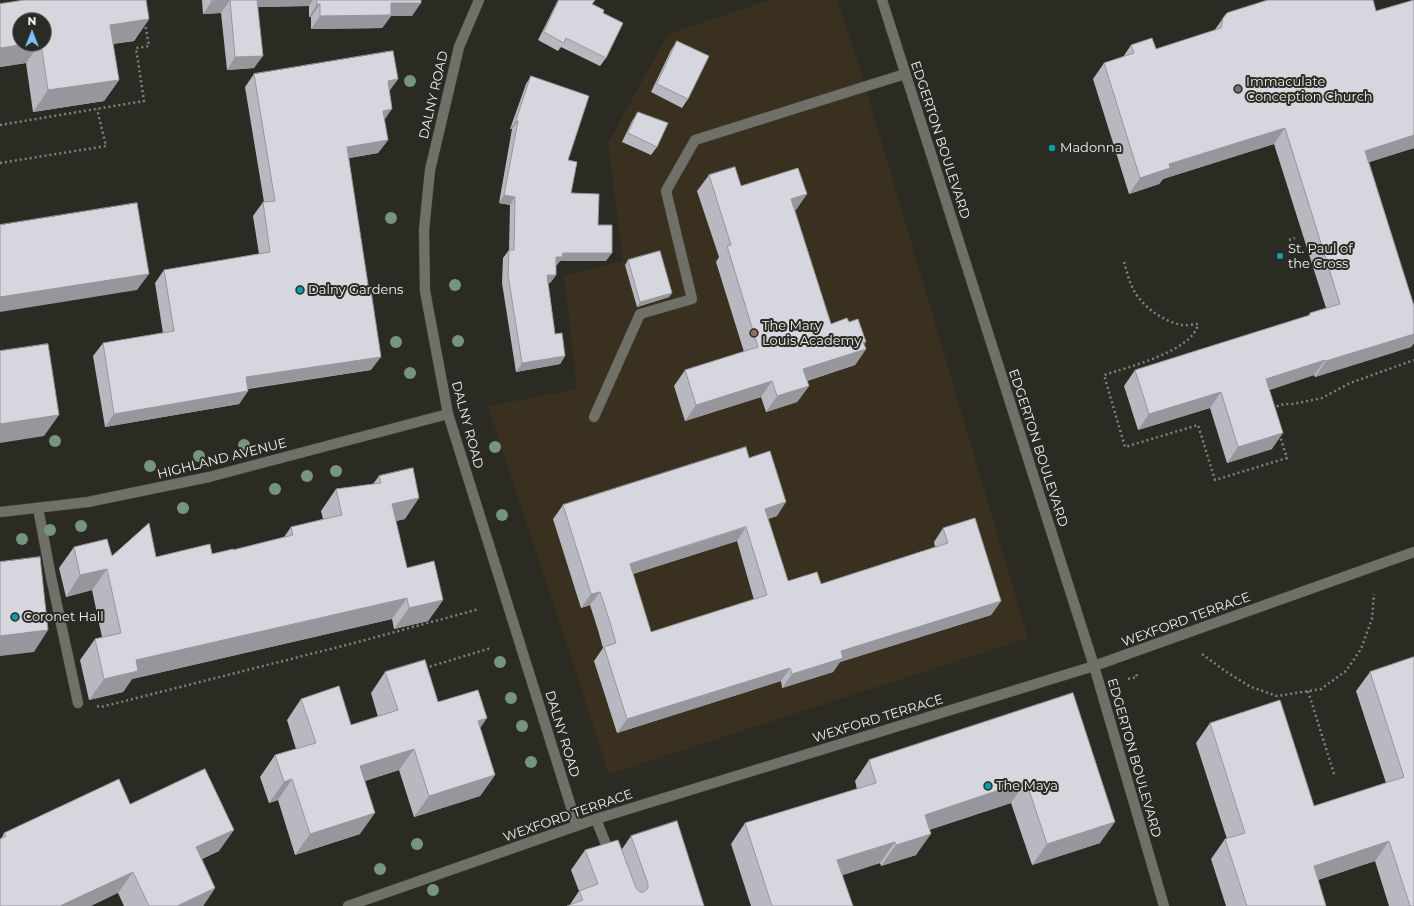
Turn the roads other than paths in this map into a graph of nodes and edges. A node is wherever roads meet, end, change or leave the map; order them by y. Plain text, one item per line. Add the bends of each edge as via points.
1 (479, 0) edge
2 (882, 0) edge
3 (905, 74) junction
4 (448, 414) junction
5 (594, 417) dead end
6 (38, 508) junction
7 (0, 512) edge
8 (1414, 552) edge
9 (1094, 666) junction
10 (78, 703) road end
11 (596, 819) junction
12 (577, 826) junction
13 (614, 867) edge
14 (348, 906) edge
15 (1164, 906) edge

1 - 4 street, DALNY ROAD via 459,47 430,170 424,230 425,291
2 - 3 street, EDGERTON BOULEVARD
3 - 5 street via 695,140 666,191 692,298 640,314
3 - 9 street, EDGERTON BOULEVARD
4 - 6 street, HIGHLAND AVENUE via 209,477 88,502
4 - 12 street, DALNY ROAD
6 - 7 street, HIGHLAND AVENUE
6 - 10 street
8 - 9 street, WEXFORD TERRACE
9 - 11 street, WEXFORD TERRACE
9 - 15 street, EDGERTON BOULEVARD
11 - 12 street, WEXFORD TERRACE
11 - 13 street
12 - 14 street, WEXFORD TERRACE

